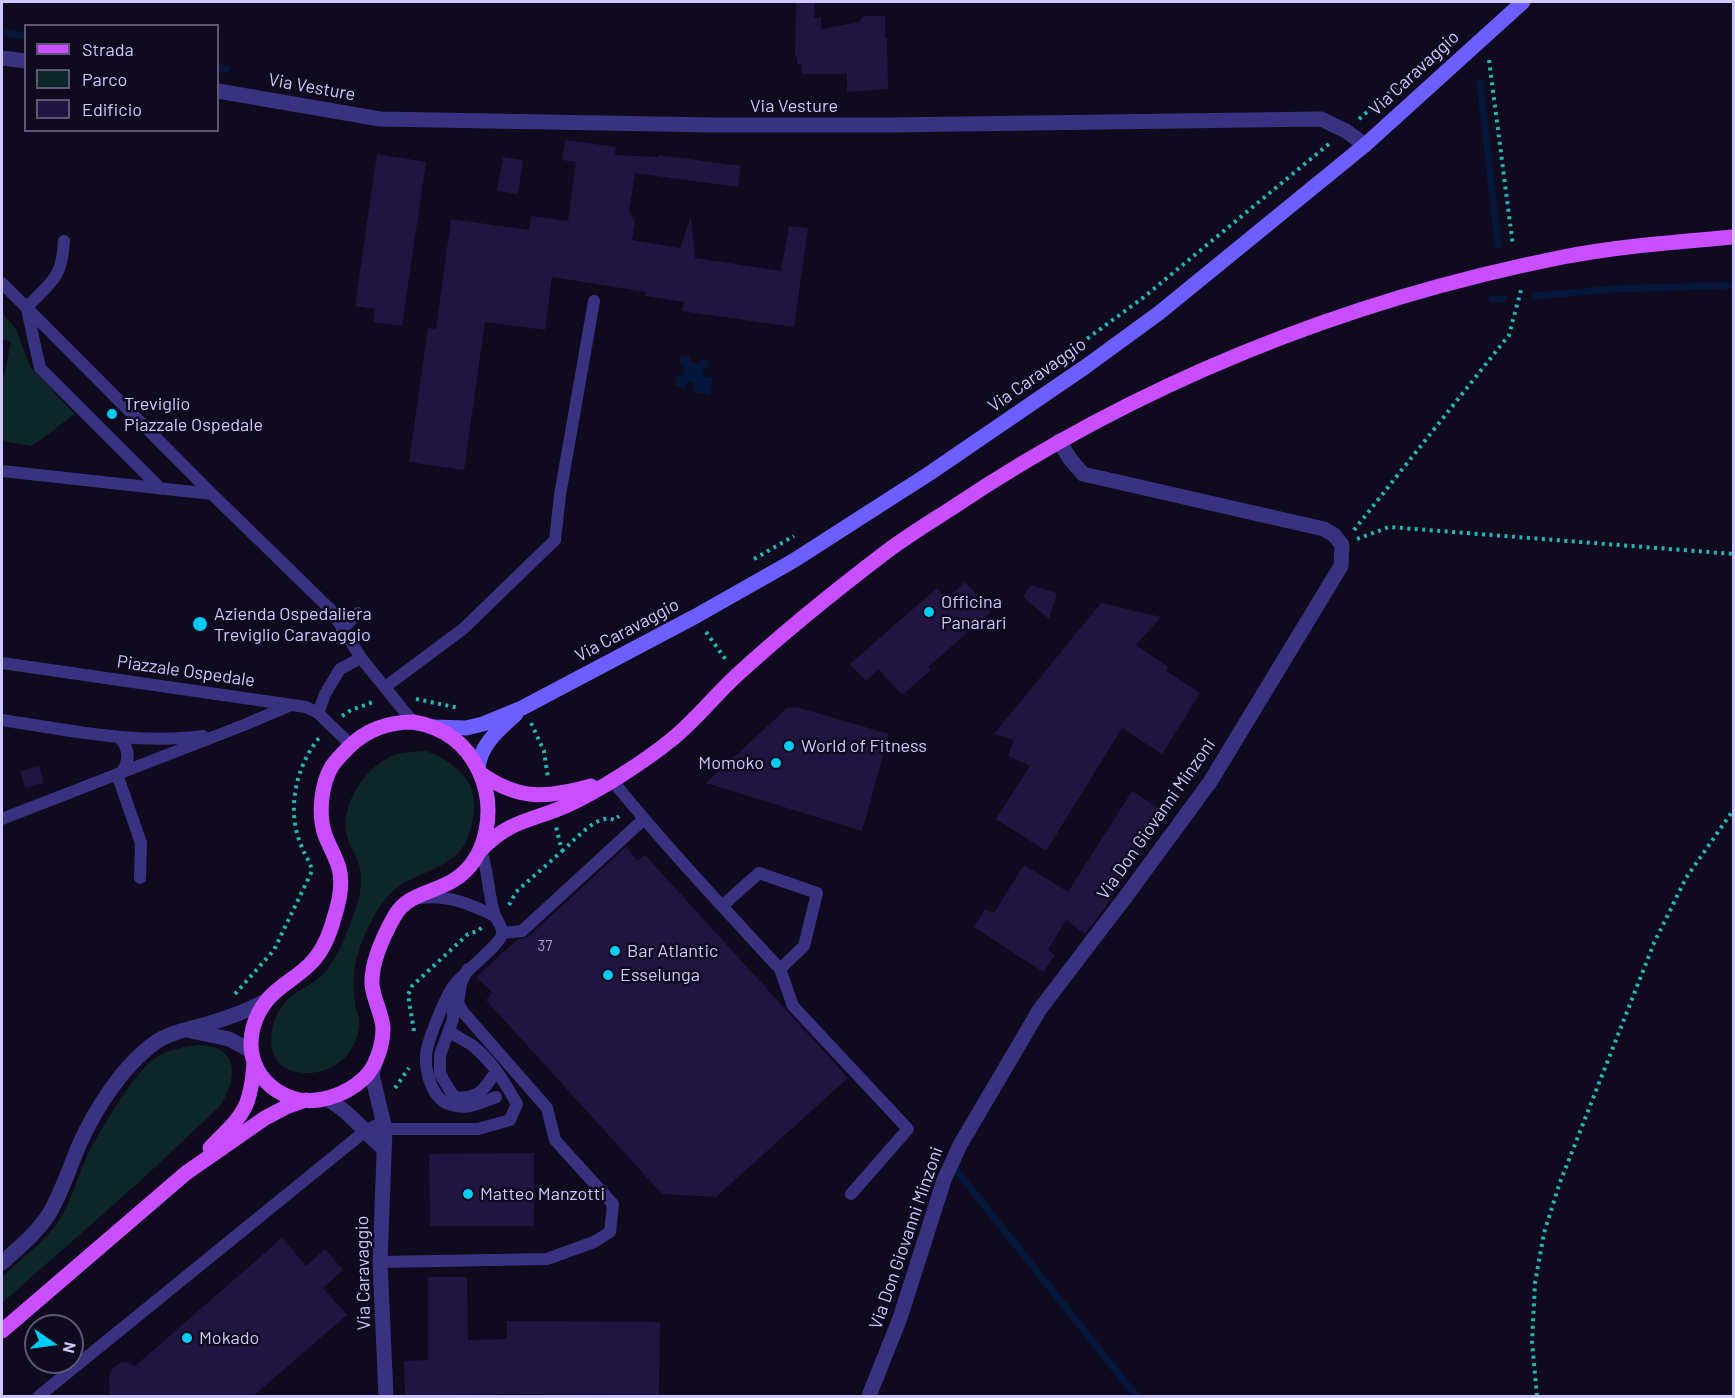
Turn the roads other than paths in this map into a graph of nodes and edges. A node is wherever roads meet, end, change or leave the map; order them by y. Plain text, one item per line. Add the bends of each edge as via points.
1 (1523, 2) edge
2 (2, 58) edge
3 (24, 61) edge
4 (219, 91) edge
5 (1365, 145) junction
6 (1734, 237) edge
7 (64, 242) dead end
8 (2, 283) edge
9 (594, 301) dead end
10 (26, 308) junction
11 (1059, 441) junction
12 (2, 471) edge
13 (160, 489) junction
14 (212, 495) junction
15 (358, 613) dead end
16 (342, 630) junction
17 (361, 658) junction
18 (2, 663) edge
19 (388, 692) junction
20 (292, 705) junction
21 (522, 708) junction
22 (318, 713) junction
23 (2, 720) edge
24 (413, 722) junction
25 (433, 727) junction
26 (222, 734) junction
27 (119, 737) junction
28 (351, 745) junction
29 (479, 770) junction
30 (119, 774) junction
31 (611, 781) junction
32 (2, 819) edge
33 (644, 819) junction
34 (481, 850) junction
35 (140, 878) dead end
36 (407, 903) junction
37 (722, 906) junction
38 (495, 916) junction
39 (502, 933) junction
40 (468, 969) junction
41 (780, 969) junction
42 (453, 986) junction
43 (266, 1001) junction
44 (182, 1030) junction
45 (449, 1030) junction
46 (252, 1058) junction
47 (376, 1060) junction
48 (492, 1077) dead end
49 (496, 1097) dead end
50 (326, 1099) junction
51 (308, 1100) junction
52 (384, 1126) junction
53 (364, 1132) junction
54 (384, 1149) junction
55 (186, 1173) junction
56 (851, 1194) dead end
57 (380, 1262) junction
58 (2, 1263) edge
59 (2, 1330) edge
60 (39, 1396) edge
61 (386, 1396) edge
62 (869, 1396) edge

1 - 5 street, Via Caravaggio
2 - 3 street
4 - 5 street, Via Vesture via 380,120 724,125 1321,120
5 - 21 street, Via Caravaggio via 1159,313 930,473 793,561
6 - 11 main road, Via Caravaggio via 1565,256 1356,310 1163,387
7 - 10 lane via 58,276
8 - 10 lane
9 - 19 lane via 555,540 463,629
10 - 13 lane via 40,368
10 - 14 lane
11 - 31 main road, Via Caravaggio via 888,550 736,676 672,740
11 - 62 street, Via Don Giovanni Minzoni via 1083,474 1324,529 1342,545 1341,566 1210,782 1040,1009 960,1145 944,1180 900,1318
12 - 13 lane
13 - 14 lane
14 - 16 lane via 331,610
15 - 16 lane
16 - 17 lane
17 - 19 lane
17 - 22 lane via 340,669 324,694
18 - 20 lane, Piazzale Ospedale
19 - 24 lane
20 - 22 lane, Piazzale Ospedale
20 - 26 lane
21 - 25 street, Via Caravaggio via 466,728
21 - 29 street, Via Caravaggio via 486,743
22 - 28 lane, Piazzale Ospedale
23 - 27 lane
24 - 25 main road, Via Caravaggio
24 - 28 main road, Via Caravaggio via 381,726
25 - 29 main road, Via Caravaggio via 457,740
26 - 27 lane via 176,739
26 - 30 lane
27 - 30 lane via 128,755
28 - 43 main road, Via Caravaggio via 331,768 321,807 324,832 339,870 334,920 312,962
29 - 31 main road, Via Caravaggio via 498,784 529,795 555,795
29 - 34 main road, Via Caravaggio via 489,799
30 - 32 lane
30 - 35 lane via 141,843
31 - 33 lane
31 - 34 main road, Via Caravaggio via 567,806 513,824
33 - 37 lane
33 - 39 lane via 522,931
34 - 36 main road, Via Caravaggio via 452,882
34 - 38 lane
36 - 38 lane via 444,897
36 - 47 main road, Via Caravaggio via 396,913 376,960 372,984 383,1028
37 - 41 lane
37 - 41 lane via 759,873 818,893 804,946
38 - 39 lane
39 - 40 lane via 495,946
40 - 42 lane
40 - 57 lane via 458,1003 547,1108 555,1140 613,1204 610,1232 547,1259
41 - 56 lane via 793,1006 908,1129
42 - 45 lane
42 - 49 lane via 426,1054 428,1075 437,1095 452,1105 463,1108
43 - 44 street via 247,1011
43 - 46 main road, Via Caravaggio via 254,1022 250,1039
44 - 46 street via 230,1039
44 - 58 street via 158,1041 126,1070 93,1117 39,1228
45 - 48 lane via 440,1055 440,1074 454,1097 476,1096
45 - 52 lane via 485,1056 502,1078 517,1104 510,1120 478,1129
46 - 51 main road, Via Caravaggio via 262,1078 276,1090
46 - 55 main road, Via Caravaggio via 250,1095 243,1113
47 - 50 main road, Via Caravaggio via 365,1078
47 - 52 street, Via Caravaggio via 372,1075
50 - 51 main road, Via Caravaggio
50 - 53 street via 337,1104
51 - 55 main road, Via Caravaggio via 265,1118
52 - 53 lane
52 - 54 street, Via Caravaggio
53 - 54 street
53 - 60 lane
54 - 57 street, Via Caravaggio
55 - 59 main road, Via Caravaggio
57 - 61 street, Via Caravaggio

